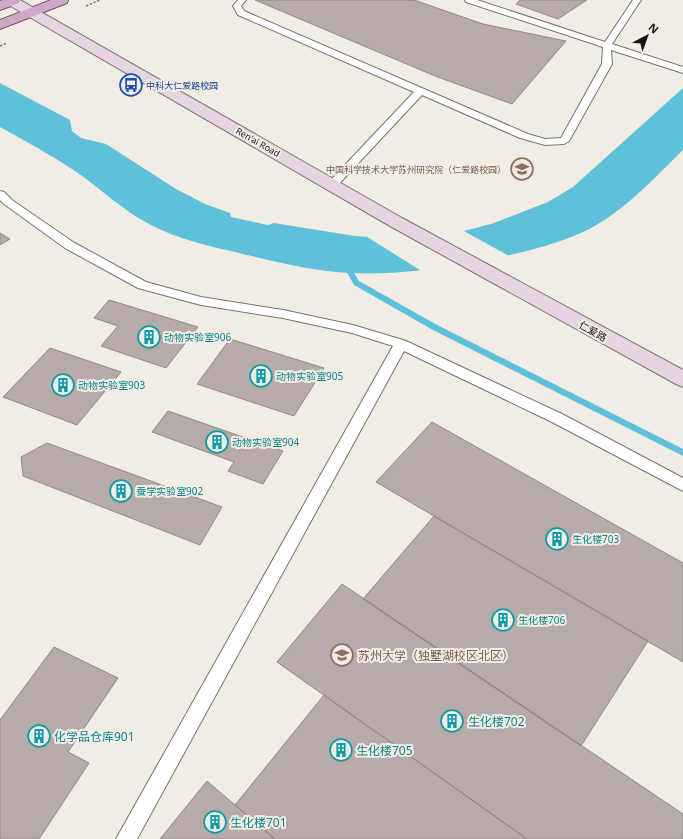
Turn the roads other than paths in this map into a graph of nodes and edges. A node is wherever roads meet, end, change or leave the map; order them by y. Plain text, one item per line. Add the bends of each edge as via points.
1 (62, 0) edge
2 (242, 0) edge
3 (469, 0) edge
4 (637, 0) edge
5 (8, 2) edge
6 (32, 12) junction
7 (0, 25) edge
8 (607, 45) junction
9 (683, 70) edge
10 (420, 90) junction
11 (332, 185) junction
12 (0, 194) edge
13 (504, 282) joint
14 (401, 344) junction
15 (683, 379) edge
16 (683, 485) edge
17 (126, 839) edge

1 - 6 main road
2 - 10 lane via 237,6 241,13
3 - 8 lane
4 - 8 lane
5 - 6 main road, Ren'ai Road
6 - 7 main road
6 - 11 main road, Ren'ai Road
8 - 9 lane
8 - 10 lane via 607,64 564,141 545,142 524,136
10 - 11 lane
11 - 13 main road, Ren'ai Road
12 - 14 lane via 69,245 142,285 201,301 283,314 353,329
13 - 15 main road, 仁爱路
14 - 16 lane via 557,418
14 - 17 lane

